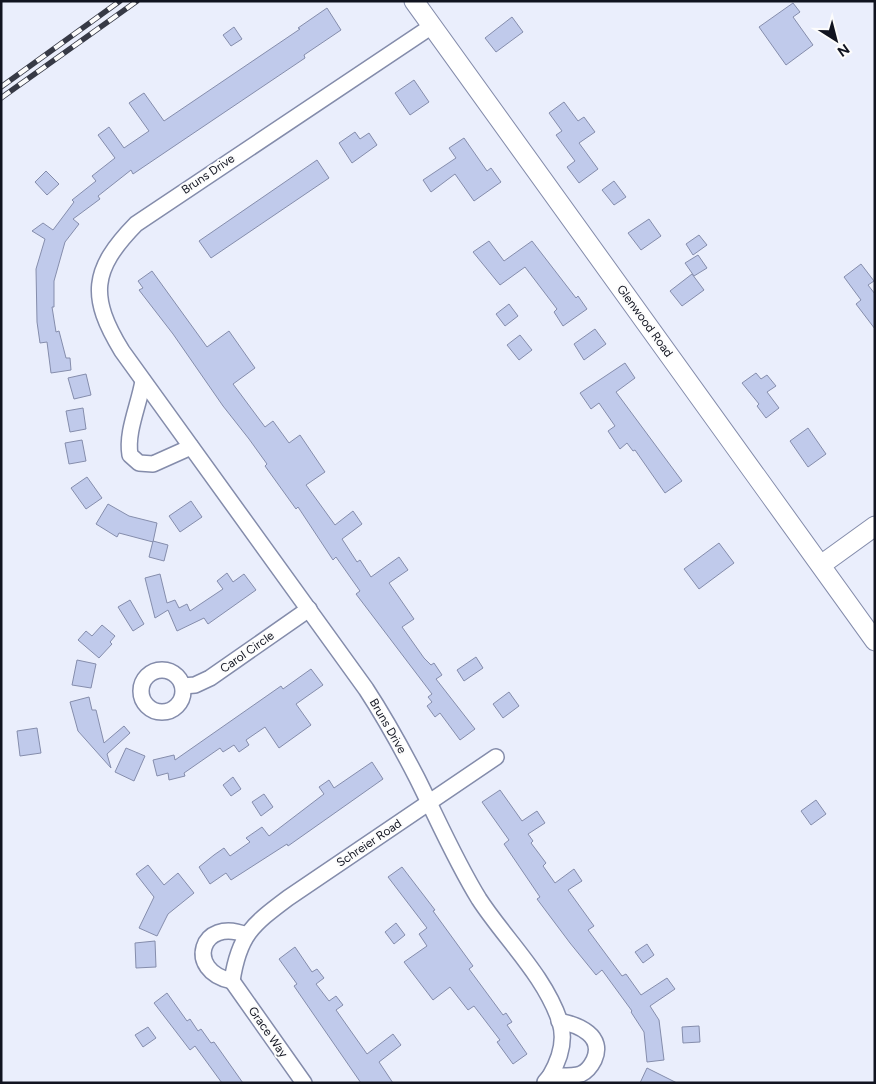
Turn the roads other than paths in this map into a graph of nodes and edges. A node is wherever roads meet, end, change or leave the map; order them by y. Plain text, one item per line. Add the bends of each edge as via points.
1 (414, 1) edge
2 (432, 26) junction
3 (143, 381) junction
4 (191, 447) junction
5 (875, 526) edge
6 (821, 565) junction
7 (308, 609) junction
8 (875, 641) edge
9 (183, 686) dead end
10 (496, 757) dead end
11 (429, 803) junction
12 (246, 935) junction
13 (232, 981) junction
14 (559, 1021) junction
15 (547, 1079) edge
16 (304, 1083) edge

1 - 2 street, Glenwood Road
2 - 3 street, Bruns Drive via 152,211 121,239 104,266 99,304 111,333
2 - 6 street, Glenwood Road
3 - 4 street, Bruns Drive
3 - 4 street via 128,444 130,455 139,464 153,464
4 - 7 street, Bruns Drive
5 - 6 street
6 - 8 street, Glenwood Road
7 - 9 street, Carol Circle via 210,678
7 - 11 street, Bruns Drive via 394,732
10 - 11 street, Schreier Road
11 - 12 street, Schreier Road via 288,898 254,923
11 - 14 street, Bruns Drive via 475,892 540,984
12 - 13 street, Schreier Road
12 - 13 street via 228,930 217,932 205,942 202,954 206,966 214,975
13 - 16 street, Grace Way
14 - 15 street, Bruns Drive via 562,1050
14 - 15 street, Bruns Drive via 587,1031 595,1040 597,1052 590,1068 581,1074

